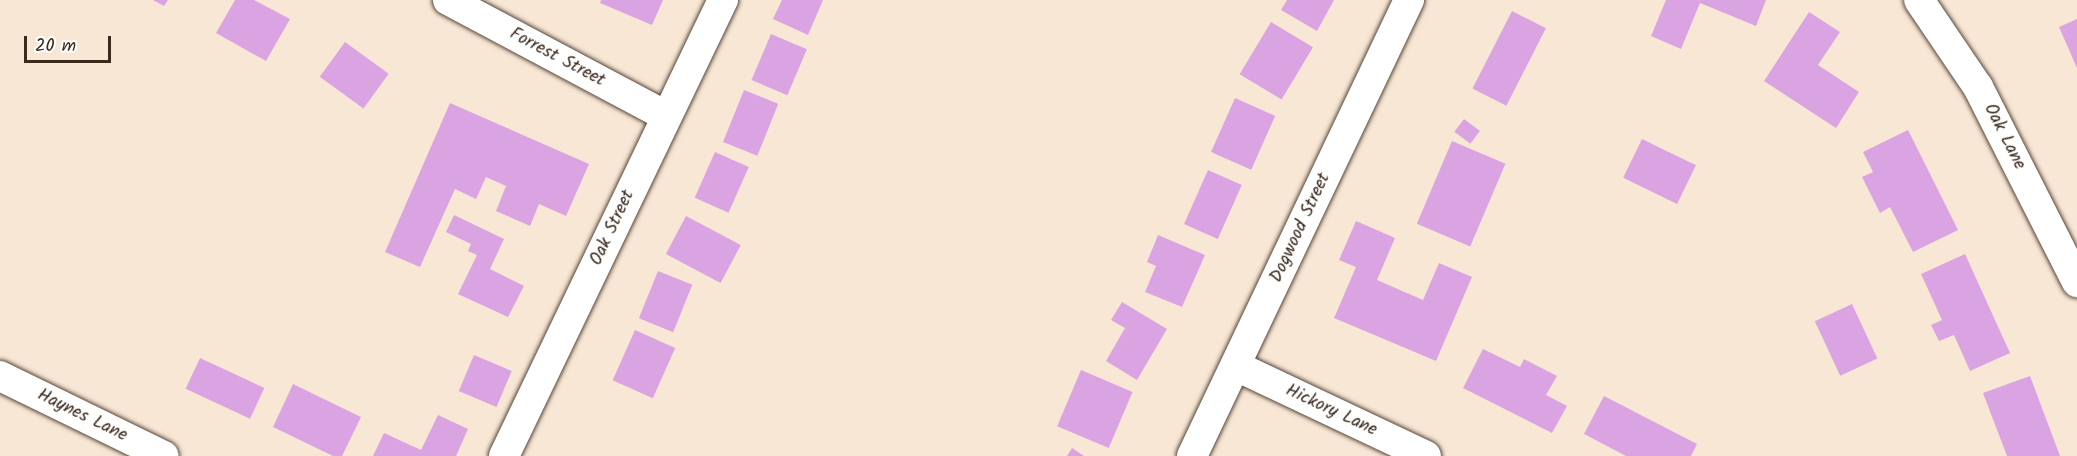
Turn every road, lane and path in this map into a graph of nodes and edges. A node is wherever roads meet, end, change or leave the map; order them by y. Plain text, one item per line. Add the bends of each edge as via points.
1 (448, 0) edge
2 (723, 0) edge
3 (1409, 0) edge
4 (1919, 0) edge
5 (666, 116) junction
6 (2077, 282) edge
7 (1236, 366) junction
8 (0, 376) edge
9 (164, 456) edge
10 (504, 456) edge
11 (1192, 456) edge
12 (1426, 456) edge

1 - 5 street, Forrest Street
2 - 5 street, Oak Street
3 - 7 street, Dogwood Street
4 - 6 street, Oak Lane via 1988,104
5 - 10 street, Oak Street
7 - 11 street, Dogwood Street
7 - 12 street, Hickory Lane
8 - 9 street, Haynes Lane

